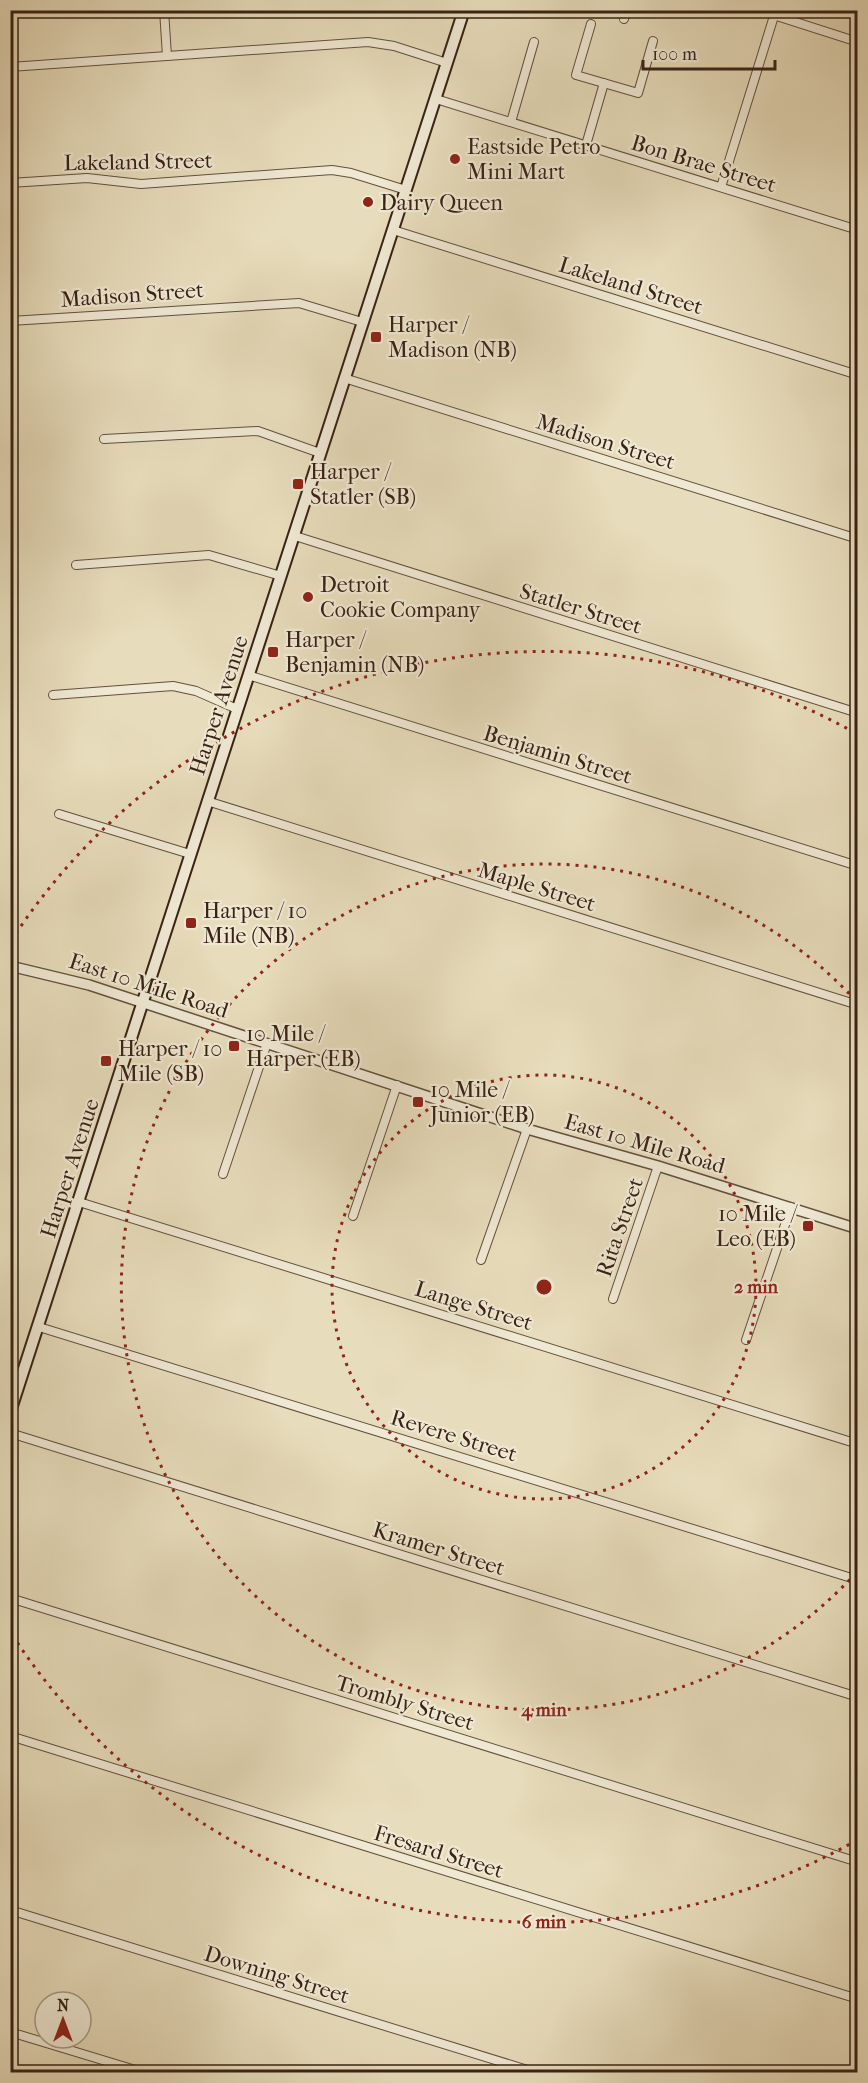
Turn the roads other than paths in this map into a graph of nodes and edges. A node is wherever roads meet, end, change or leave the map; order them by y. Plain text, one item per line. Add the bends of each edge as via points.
1 (164, 10) edge
2 (464, 10) edge
3 (627, 10) edge
4 (758, 10) edge
5 (774, 16) junction
6 (624, 20) dead end
7 (591, 24) dead end
8 (653, 40) dead end
9 (534, 42) dead end
10 (858, 42) edge
11 (167, 56) junction
12 (447, 63) junction
13 (10, 67) edge
14 (604, 83) junction
15 (436, 99) junction
16 (511, 122) junction
17 (586, 145) junction
18 (10, 183) edge
19 (721, 187) junction
20 (406, 190) junction
21 (393, 230) junction
22 (858, 230) edge
23 (10, 321) edge
24 (362, 322) junction
25 (858, 375) edge
26 (344, 378) junction
27 (104, 439) dead end
28 (320, 453) junction
29 (295, 536) junction
30 (858, 539) edge
31 (76, 565) dead end
32 (281, 576) junction
33 (248, 675) junction
34 (54, 695) dead end
35 (237, 709) junction
36 (858, 713) edge
37 (207, 801) junction
38 (59, 814) dead end
39 (190, 854) junction
40 (858, 866) edge
41 (10, 966) edge
42 (143, 1004) junction
43 (858, 1005) edge
44 (267, 1043) junction
45 (397, 1085) junction
46 (527, 1129) junction
47 (658, 1166) junction
48 (223, 1174) dead end
49 (79, 1202) junction
50 (791, 1208) junction
51 (353, 1216) dead end
52 (858, 1229) edge
53 (481, 1260) dead end
54 (613, 1299) dead end
55 (39, 1327) junction
56 (746, 1340) dead end
57 (10, 1412) edge
58 (10, 1433) edge
59 (858, 1444) edge
60 (858, 1580) edge
61 (10, 1598) edge
62 (858, 1697) edge
63 (10, 1736) edge
64 (858, 1862) edge
65 (10, 1910) edge
66 (858, 1999) edge
67 (10, 2032) edge
68 (142, 2073) edge
69 (534, 2073) edge

1 - 11 street
2 - 12 main road, Harper Avenue
3 - 6 street
4 - 5 street
5 - 10 street
5 - 19 street
7 - 14 street via 576,75
8 - 14 street via 638,93
9 - 16 street
11 - 12 street via 378,42
11 - 13 street
12 - 15 main road, Harper Avenue
14 - 17 street
15 - 16 street, Bon Brae Street
15 - 20 main road, Harper Avenue
16 - 17 street, Bon Brae Street
17 - 19 street, Bon Brae Street
18 - 20 street, Lakeland Street via 87,178 149,183 332,170
19 - 22 street, Bon Brae Street
20 - 21 main road, Harper Avenue
21 - 24 main road, Harper Avenue
21 - 25 street, Lakeland Street
23 - 24 street, Madison Street via 299,303
24 - 26 main road, Harper Avenue
26 - 28 main road, Harper Avenue
26 - 30 street, Madison Street
27 - 28 street via 258,430
28 - 29 main road, Harper Avenue
29 - 32 main road, Harper Avenue
29 - 36 street, Statler Street
31 - 32 street via 209,555
32 - 33 main road, Harper Avenue
33 - 35 main road, Harper Avenue
33 - 40 street, Benjamin Street
34 - 35 street via 173,686 196,691
35 - 37 main road, Harper Avenue
37 - 39 main road, Harper Avenue
37 - 43 street, Maple Street
38 - 39 street
39 - 42 main road, Harper Avenue
41 - 42 street, East 10 Mile Road via 45,972
42 - 44 street, East 10 Mile Road
42 - 49 main road, Harper Avenue
44 - 45 street, East 10 Mile Road
44 - 48 street
45 - 46 street, East 10 Mile Road
45 - 51 street
46 - 47 street, East 10 Mile Road
46 - 53 street
47 - 50 street, East 10 Mile Road
47 - 54 street, Rita Street
49 - 55 main road, Harper Avenue
49 - 59 street, Lange Street
50 - 52 street, East 10 Mile Road
50 - 56 street
55 - 57 main road, Harper Avenue
55 - 60 street, Revere Street
58 - 62 street, Kramer Street
61 - 64 street, Trombly Street
63 - 66 street, Fresard Street
65 - 69 street, Downing Street
67 - 68 street

